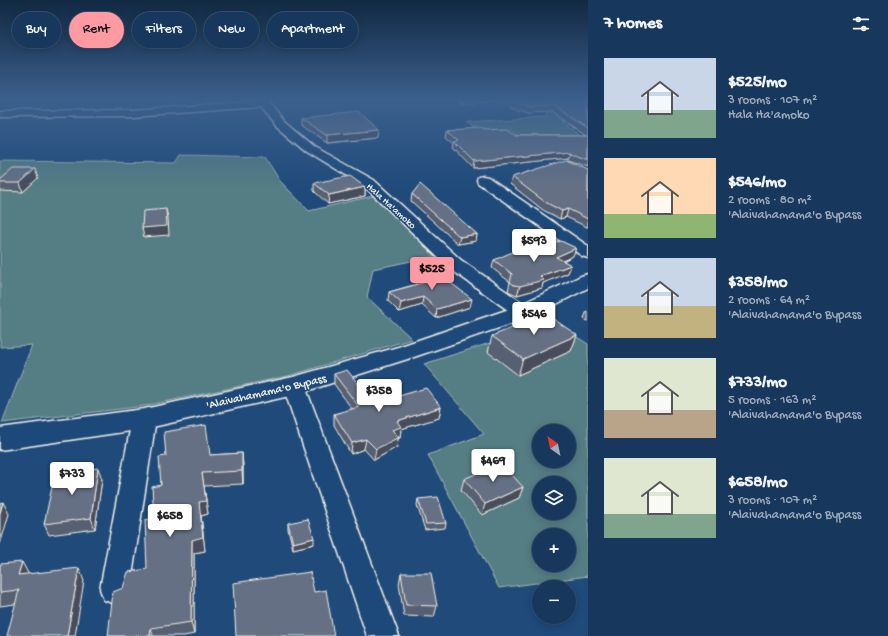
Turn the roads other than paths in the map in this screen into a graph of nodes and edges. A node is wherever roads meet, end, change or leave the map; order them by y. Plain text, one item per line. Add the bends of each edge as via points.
1 (288, 130) edge
2 (483, 180) dead end
3 (588, 253) edge
4 (588, 280) edge
5 (523, 312) junction
6 (294, 386) junction
7 (144, 419) junction
8 (0, 439) edge
9 (115, 589) dead end
10 (383, 636) edge

1 - 5 street, Hala Ha'amoko via 311,149 369,183 455,264
2 - 3 street
4 - 5 main road, 'Alaivahamama'o Bypass
5 - 6 main road, 'Alaivahamama'o Bypass via 406,352
6 - 7 main road, 'Alaivahamama'o Bypass
6 - 10 street
7 - 8 main road, 'Alaivahamama'o Bypass
7 - 9 street

